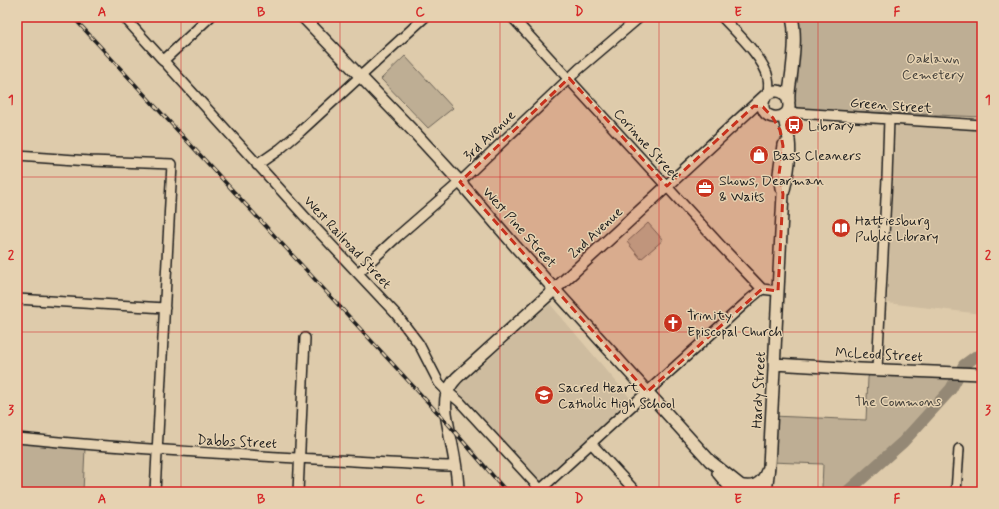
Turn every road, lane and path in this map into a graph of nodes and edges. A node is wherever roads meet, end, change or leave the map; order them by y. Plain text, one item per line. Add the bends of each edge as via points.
1 (124, 17) edge
2 (210, 17) edge
3 (303, 17) edge
4 (424, 17) edge
5 (512, 17) edge
6 (640, 17) edge
7 (722, 17) edge
8 (792, 17) edge
9 (163, 61) junction
10 (360, 77) junction
11 (569, 78) junction
12 (768, 98) junction
13 (786, 111) junction
14 (889, 120) junction
15 (982, 125) edge
16 (17, 156) edge
17 (257, 165) junction
18 (460, 182) junction
19 (667, 186) junction
20 (358, 273) junction
21 (555, 289) junction
22 (762, 289) junction
23 (778, 291) junction
24 (17, 299) edge
25 (165, 308) junction
26 (305, 338) dead end
27 (774, 364) junction
28 (877, 369) junction
29 (982, 374) edge
30 (448, 392) junction
31 (647, 392) junction
32 (17, 438) edge
33 (591, 443) junction
34 (959, 449) dead end
35 (158, 450) junction
36 (300, 458) junction
37 (456, 465) junction
38 (769, 466) junction
39 (768, 479) junction
40 (736, 488) edge
41 (542, 491) edge
42 (156, 492) edge
43 (298, 492) edge
44 (458, 492) edge
45 (636, 492) edge
46 (749, 492) edge
47 (766, 492) edge
48 (771, 492) edge
49 (956, 492) edge

1 - 9 street, West Railroad Street
2 - 9 street
3 - 10 main road, West Pine Street
4 - 10 street
5 - 11 street, Corinne Street
6 - 11 street, 3rd Avenue
7 - 12 street via 765,59 775,88
8 - 12 main road, Hardy Street via 788,34 786,77 783,87
8 - 13 main road, Hardy Street via 792,66
9 - 17 street, West Railroad Street
10 - 17 street via 285,144
10 - 18 main road, West Pine Street
11 - 18 street, 3rd Avenue
11 - 19 street, Corinne Street
12 - 13 main road via 784,94 787,97
12 - 13 main road via 766,113 769,116
12 - 19 main road, 2nd Avenue
13 - 14 street, Green Street
13 - 23 main road, Hardy Street via 780,130 783,146 779,174 783,194
14 - 15 street, Green Street
14 - 28 street
16 - 25 street via 90,162 172,164
17 - 20 street, West Railroad Street
18 - 20 street, 3rd Avenue
18 - 21 main road, West Pine Street
19 - 21 main road, 2nd Avenue
19 - 22 street, Corinne Street
20 - 30 street, West Railroad Street via 404,323 439,383
21 - 30 main road, 2nd Avenue via 462,372
21 - 31 main road, West Pine Street
22 - 23 street
22 - 31 street
23 - 27 main road, Hardy Street
24 - 25 street
25 - 35 street
26 - 36 street
27 - 28 main road, McLeod Street
27 - 38 main road, Hardy Street
28 - 29 main road, McLeod Street
30 - 37 main road, 2nd Avenue via 446,407
30 - 41 street, West Railroad Street
31 - 33 street
31 - 40 main road, West Pine Street via 710,461 720,477
32 - 35 street, Dabbs Street
33 - 41 street
33 - 45 street
34 - 49 street
35 - 36 street, Dabbs Street
35 - 42 street
36 - 37 street, Dabbs Street
36 - 43 street
37 - 44 main road, 2nd Avenue
38 - 39 main road, Hardy Street
38 - 40 main road via 763,479 757,484
39 - 47 main road, Hardy Street
39 - 48 main road
40 - 46 main road, West Pine Street

